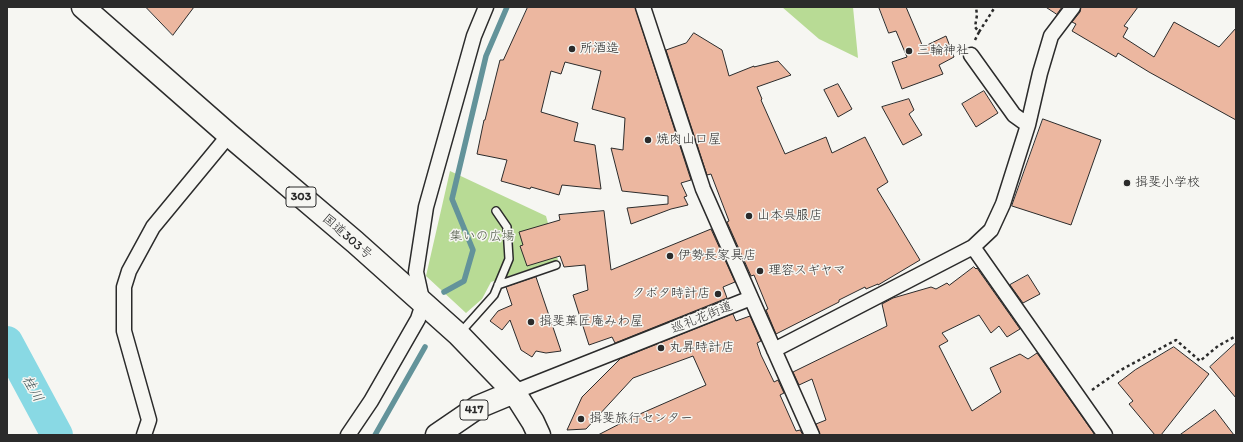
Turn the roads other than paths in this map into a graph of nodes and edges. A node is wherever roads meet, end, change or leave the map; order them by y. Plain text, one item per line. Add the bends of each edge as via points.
1 (83, 7) edge
2 (486, 7) edge
3 (643, 7) edge
4 (1073, 7) edge
5 (971, 55) road end
6 (1028, 125) junction
7 (229, 135) junction
8 (496, 211) dead end
9 (973, 247) junction
10 (556, 265) dead end
11 (498, 285) junction
12 (751, 298) junction
13 (423, 304) junction
14 (459, 335) junction
15 (774, 350) junction
16 (514, 392) junction
17 (144, 435) edge
18 (348, 435) edge
19 (437, 435) edge
20 (539, 435) edge
21 (812, 435) edge
22 (1105, 435) edge

1 - 7 highway, 国道303号 / 303
2 - 13 street via 474,36 426,207 416,272
3 - 12 street via 703,189
4 - 6 street via 1051,36
5 - 6 street via 1014,115
6 - 9 street via 1003,204 991,230
7 - 13 highway, 国道303号 / 303
7 - 17 street via 153,227 124,286 124,330 149,420
8 - 11 lane via 507,227 509,259
9 - 15 street
9 - 22 street
10 - 11 lane
11 - 14 lane via 494,295
12 - 15 street
12 - 16 street, 巡礼花街道
13 - 14 highway, 国道303号 / 303
13 - 18 street via 418,319
14 - 16 highway, 国道303号 / 303
15 - 21 street
16 - 19 highway, 417 via 478,407
16 - 20 highway, 国道303号 / 303 via 534,422

